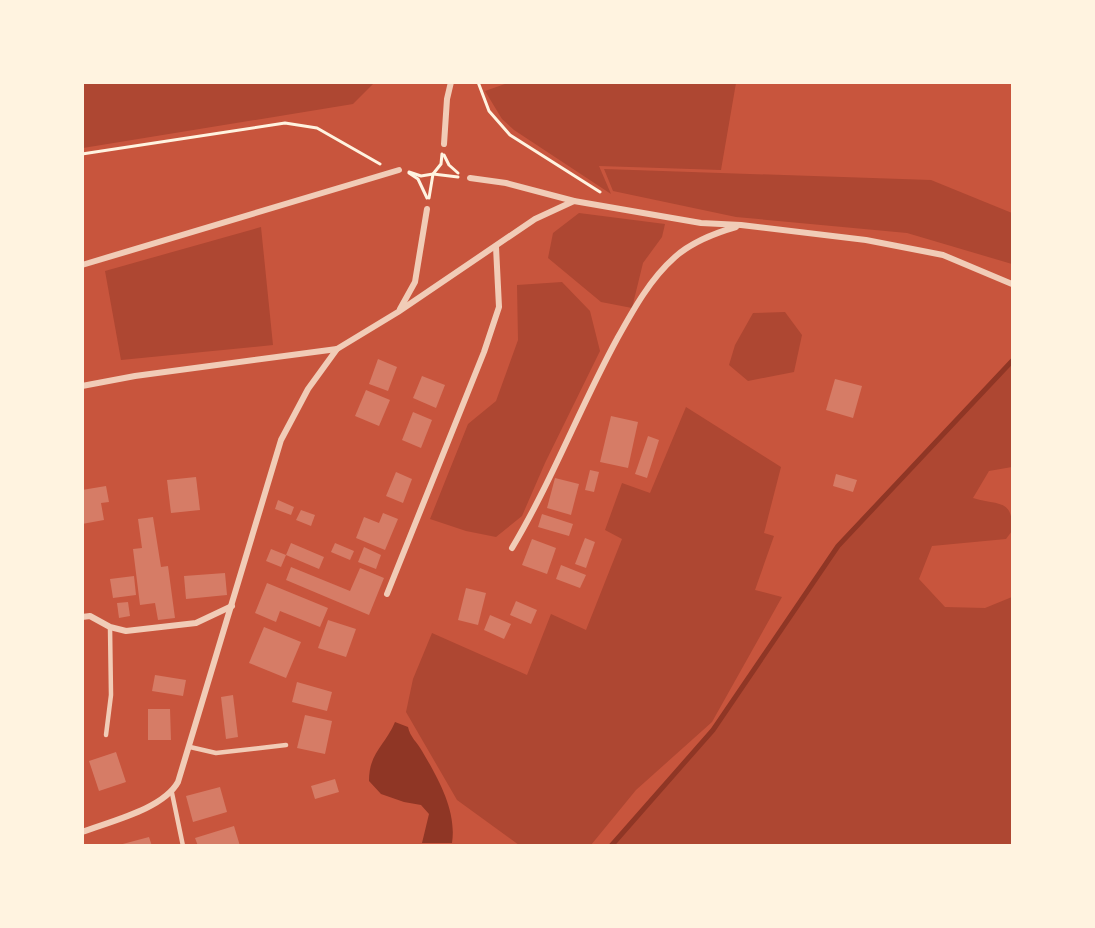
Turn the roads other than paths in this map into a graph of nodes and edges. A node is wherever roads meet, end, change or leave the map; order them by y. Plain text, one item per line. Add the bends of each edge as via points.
1 (451, 82) edge
2 (444, 144) road end
3 (399, 170) road end
4 (470, 178) road end
5 (574, 201) junction
6 (427, 209) road end
7 (741, 225) junction
8 (496, 247) junction
9 (82, 265) edge
10 (1012, 284) edge
11 (398, 312) junction
12 (337, 349) junction
13 (82, 386) edge
14 (512, 548) dead end
15 (387, 594) dead end
16 (232, 606) junction
17 (82, 617) edge
18 (110, 627) junction
19 (106, 735) dead end
20 (286, 745) dead end
21 (190, 747) junction
22 (172, 793) junction
23 (82, 832) edge
24 (183, 846) edge

1 - 2 street
3 - 9 street
4 - 5 street
5 - 7 street via 701,224
5 - 8 street via 535,219
6 - 11 street via 415,282
7 - 10 street via 866,240 943,255
7 - 14 street via 708,236 676,255 656,276 605,362 532,515
8 - 11 street
8 - 15 street via 499,307
11 - 12 street
12 - 13 street
12 - 16 street via 308,389 281,440
16 - 18 street via 196,622 126,631
16 - 21 street
17 - 18 street via 90,616
18 - 19 lane via 111,695
20 - 21 lane via 216,753
21 - 22 street
22 - 23 street
22 - 24 lane

